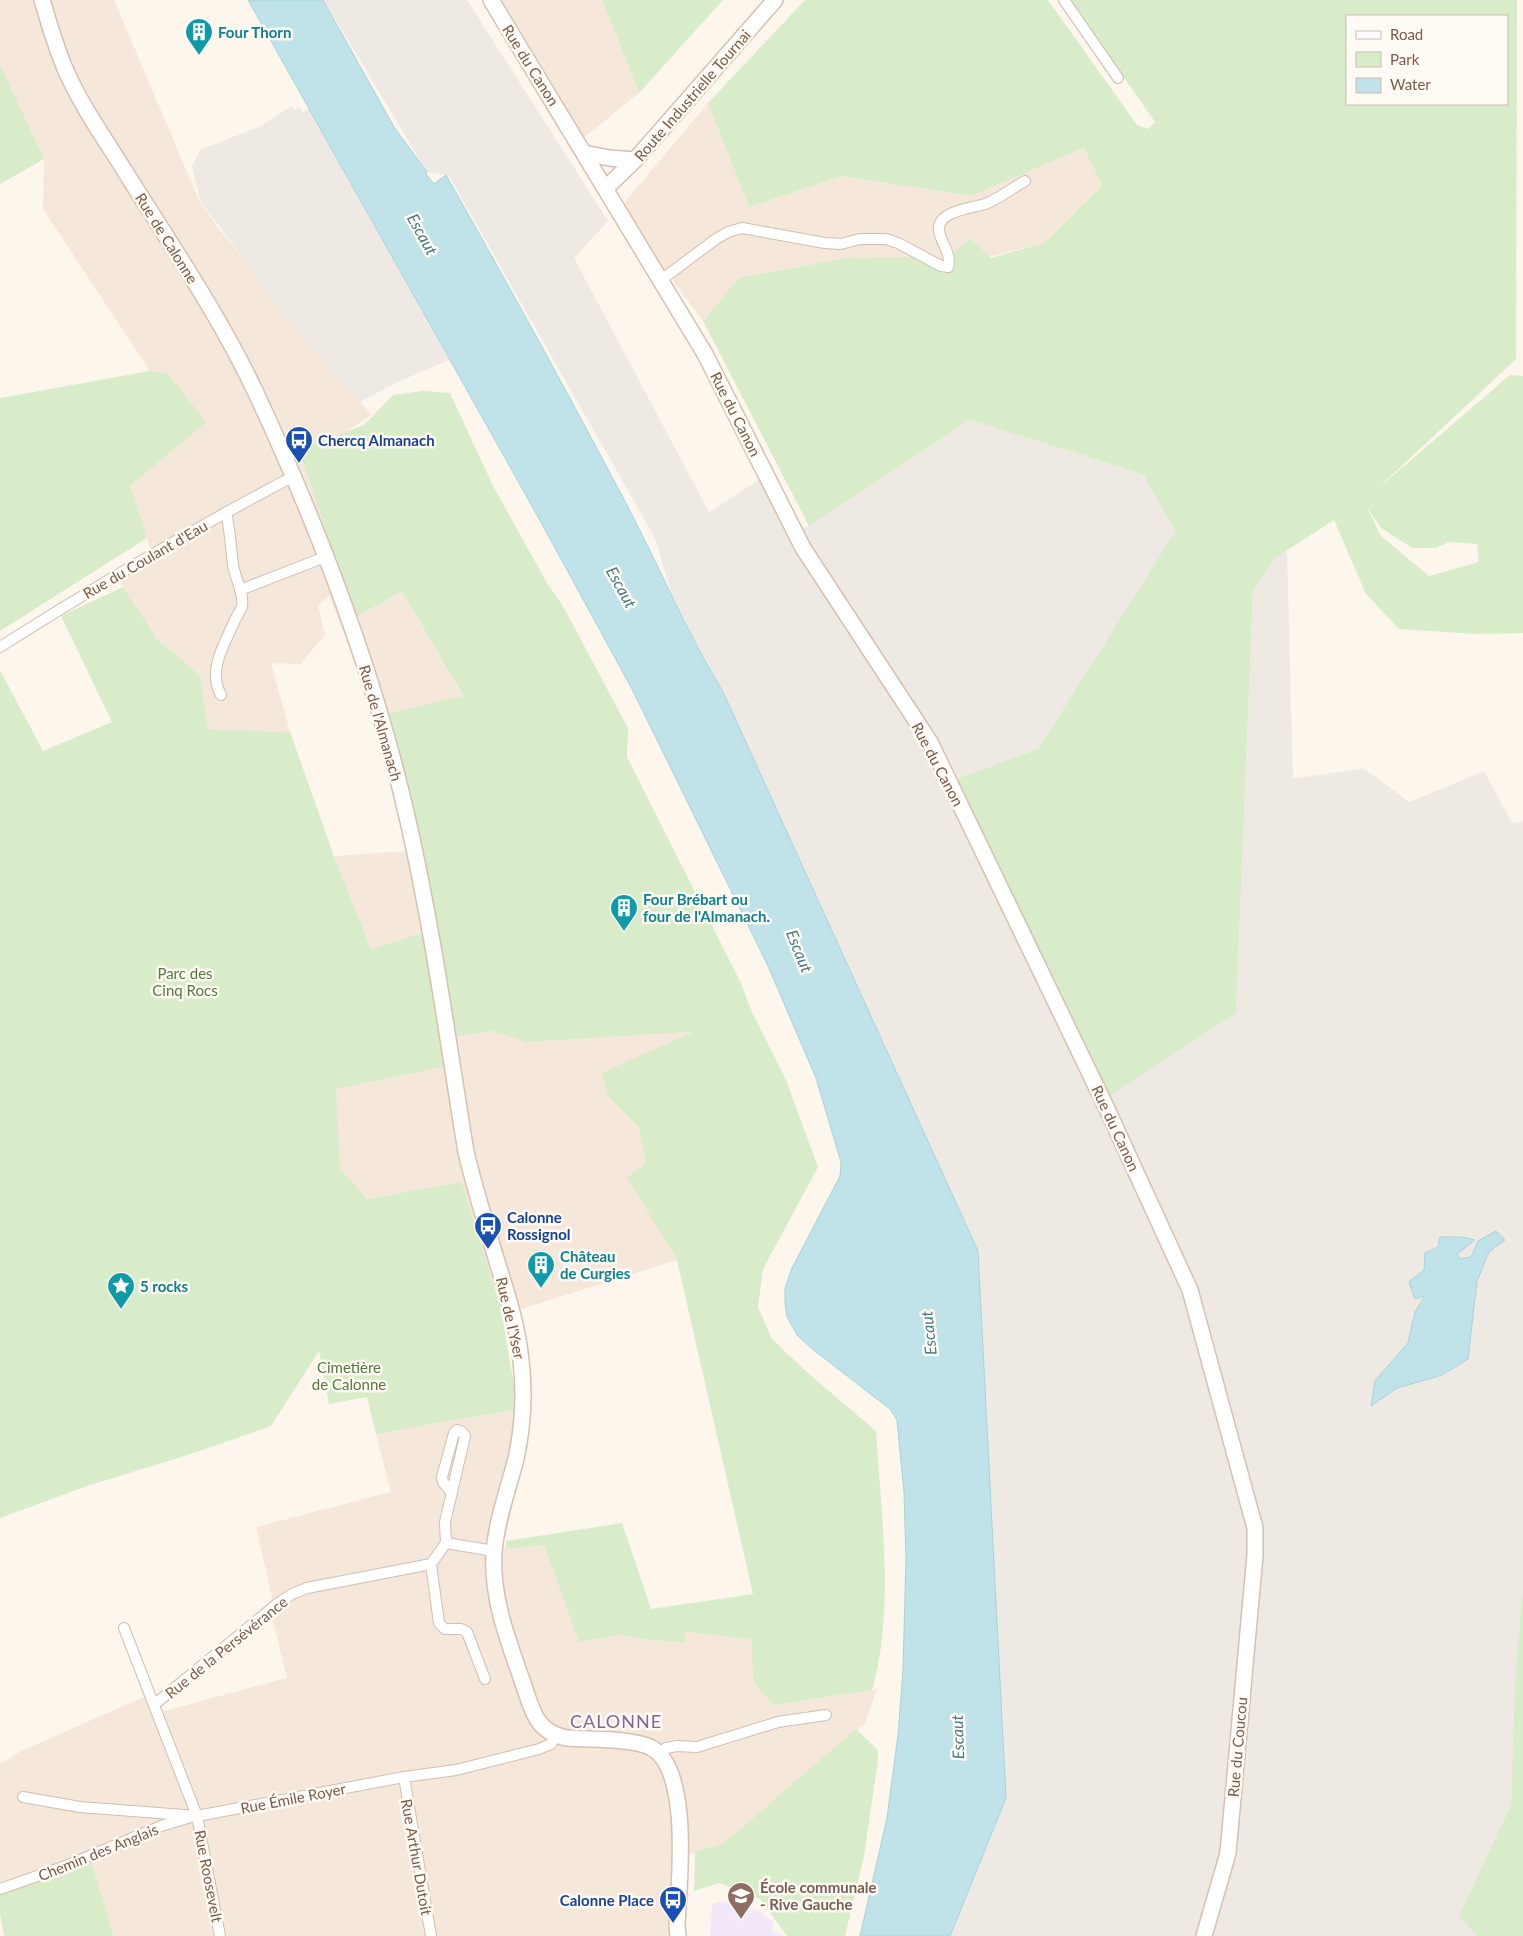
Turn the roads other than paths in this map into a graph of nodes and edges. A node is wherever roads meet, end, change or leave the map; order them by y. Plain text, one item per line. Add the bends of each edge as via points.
1 (42, 0) edge
2 (490, 0) edge
3 (775, 0) edge
4 (1064, 0) edge
5 (1118, 78) dead end
6 (584, 153) junction
7 (635, 160) junction
8 (1025, 181) dead end
9 (606, 188) junction
10 (661, 280) junction
11 (294, 476) junction
12 (226, 512) junction
13 (325, 557) junction
14 (240, 590) junction
15 (0, 647) edge
16 (221, 696) dead end
17 (438, 979) joint
18 (452, 1493) junction
19 (446, 1543) junction
20 (494, 1550) junction
21 (1254, 1555) joint
22 (432, 1564) junction
23 (124, 1628) dead end
24 (485, 1679) dead end
25 (155, 1704) junction
26 (826, 1715) dead end
27 (555, 1736) junction
28 (659, 1754) junction
29 (404, 1777) junction
30 (23, 1797) dead end
31 (197, 1816) junction
32 (0, 1889) edge
33 (220, 1936) edge
34 (431, 1936) edge
35 (678, 1936) edge
36 (1204, 1936) edge

1 - 11 main road, Rue de Calonne via 56,46 76,92 213,312 254,389
2 - 6 main road, Rue du Canon
3 - 7 main road, Route Industrielle Tournai
4 - 5 street
6 - 7 main road
6 - 9 main road, Rue du Canon
7 - 9 main road, Route Industrielle Tournai
8 - 10 street via 986,203 946,216 939,230 950,262 948,267 886,239 825,243 742,228 716,239
9 - 10 main road, Rue du Canon
10 - 21 main road, Rue du Canon via 705,354 803,548 930,742 1108,1109 1190,1290 1255,1528
11 - 12 street, Rue du Coulant d'Eau
11 - 13 main road, Rue de l'Almanach
12 - 14 street via 233,566
12 - 15 street, Rue du Coulant d'Eau via 88,591
13 - 14 street
13 - 17 main road, Rue de l'Almanach via 361,654 392,756 423,889
14 - 16 street via 242,606 218,659 215,675
17 - 20 main road, Rue de l'Yser via 466,1152 510,1304 521,1362 521,1431
18 - 18 street via 465,1436 457,1430 442,1476
18 - 19 street via 444,1522
19 - 20 street
19 - 22 street
20 - 27 main road, Rue de l'Yser via 496,1592 502,1622 535,1715 546,1731
21 - 36 main road, Rue du Coucou via 1228,1853
22 - 24 street via 439,1623 445,1629 467,1632
22 - 25 street, Rue de la Persévérance via 307,1588 292,1594
23 - 25 street, Rue Roosevelt
25 - 31 street, Rue Roosevelt
26 - 28 street via 778,1722 696,1747 666,1748
27 - 28 main road via 634,1742
27 - 29 street, Rue Émile Royer via 551,1744 539,1749 456,1770
28 - 35 main road via 669,1767 680,1823
29 - 31 street, Rue Émile Royer
29 - 34 street, Rue Arthur Dutoit
30 - 31 street, Rue Émile Royer via 80,1807
31 - 32 street, Chemin des Anglais via 162,1826
31 - 33 street, Rue Roosevelt

